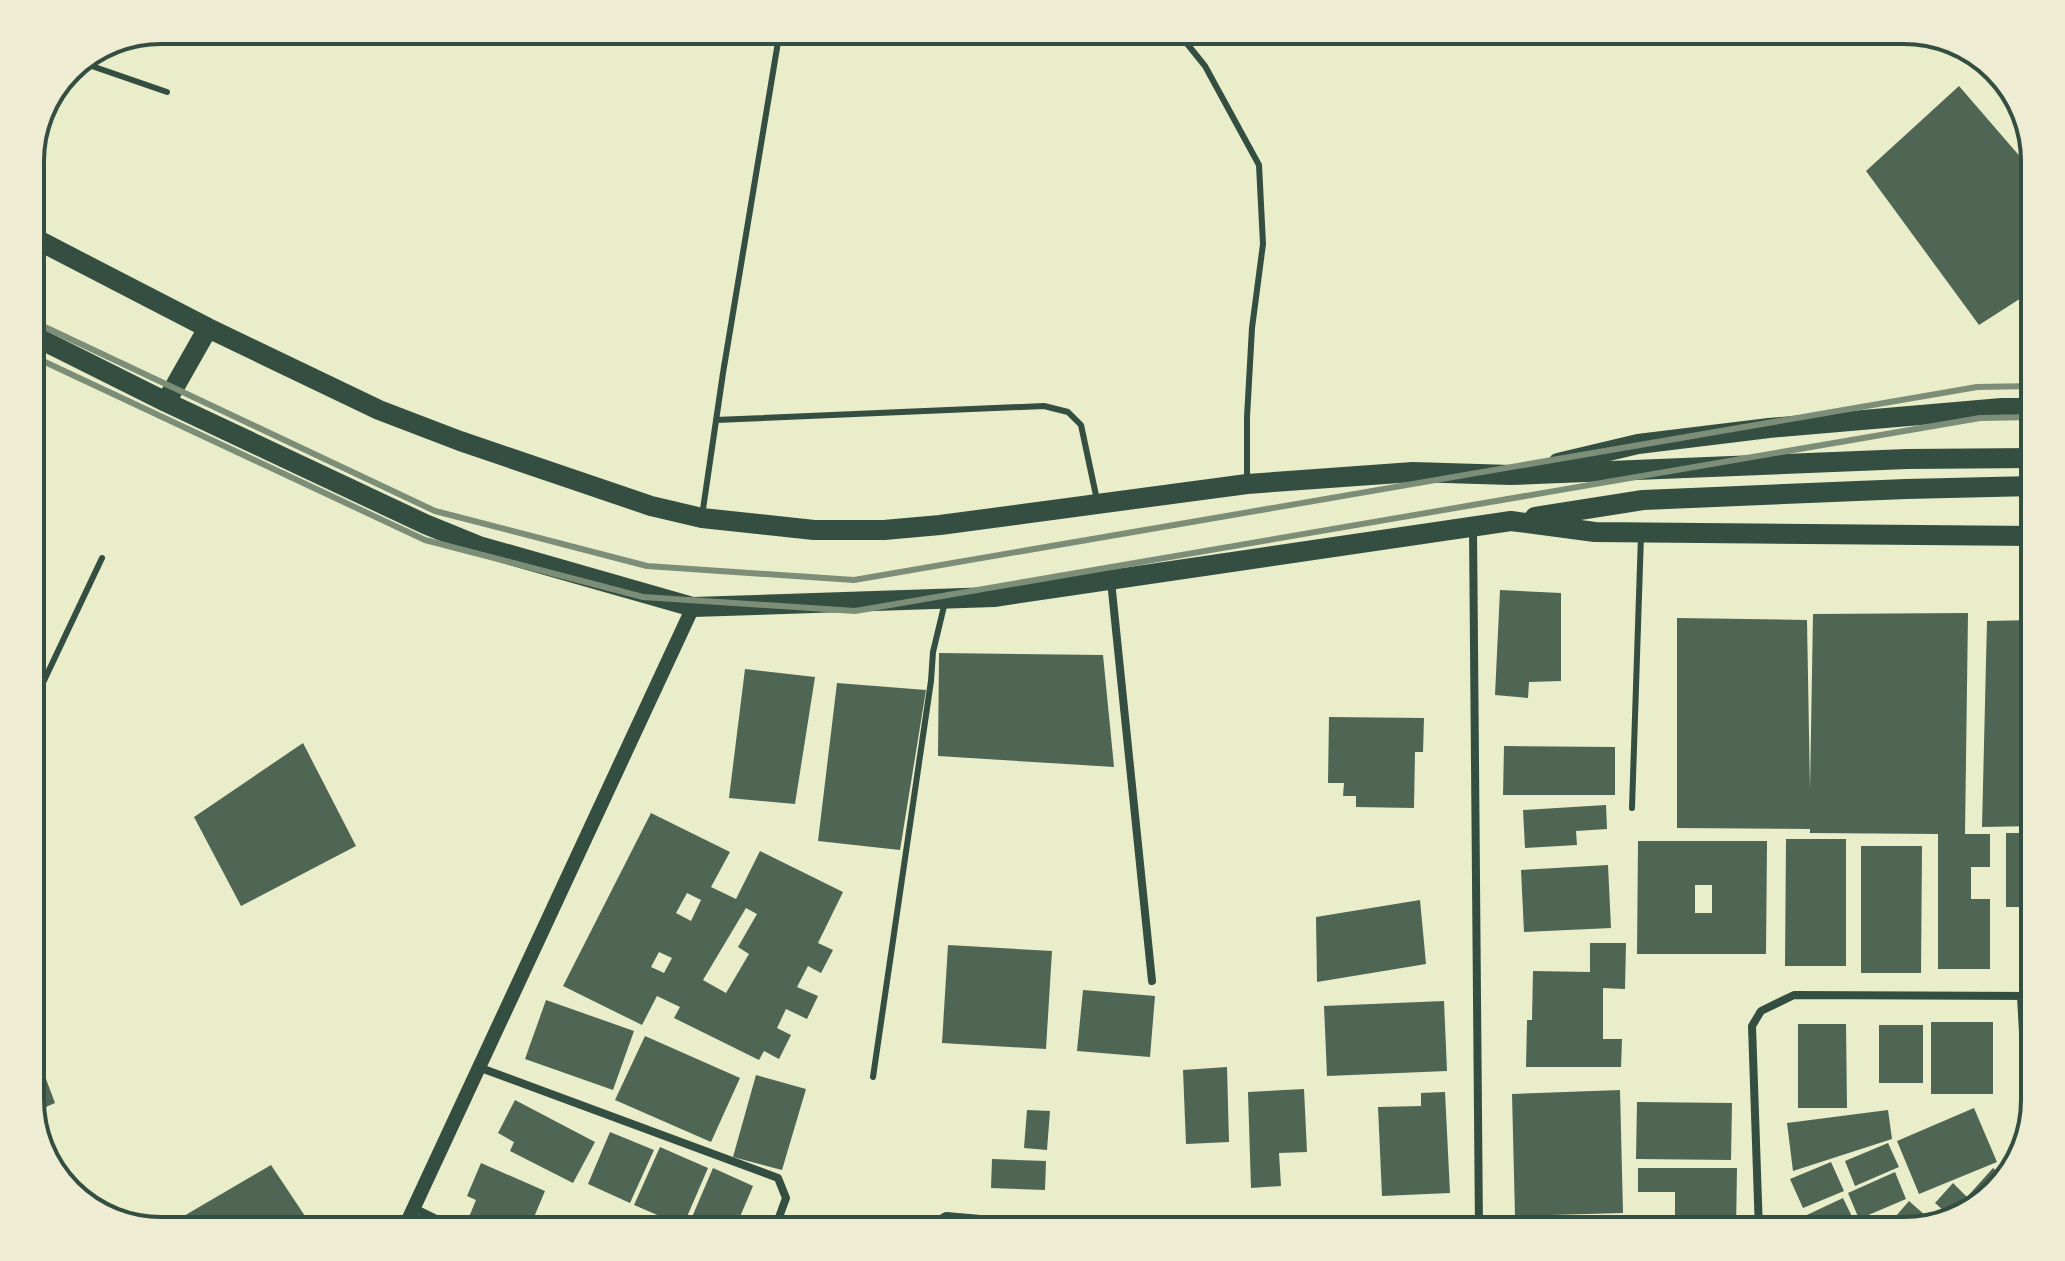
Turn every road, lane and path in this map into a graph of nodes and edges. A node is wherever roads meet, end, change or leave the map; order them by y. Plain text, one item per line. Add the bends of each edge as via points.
1 (778, 44) edge
2 (1187, 44) edge
3 (93, 67) edge
4 (167, 92) dead end
5 (44, 243) edge
6 (208, 328) junction
7 (44, 341) edge
8 (166, 402) junction
9 (2021, 408) edge
10 (716, 420) junction
11 (2021, 458) edge
12 (1511, 475) junction
13 (1247, 484) junction
14 (2021, 486) edge
15 (1098, 504) junction
16 (702, 518) junction
17 (1511, 521) junction
18 (1473, 527) junction
19 (1641, 531) junction
20 (2021, 536) edge
21 (102, 558) dead end
22 (1111, 580) junction
23 (946, 598) junction
24 (693, 607) junction
25 (44, 681) edge
26 (1632, 808) dead end
27 (1152, 981) dead end
28 (2021, 996) edge
29 (478, 1067) junction
30 (873, 1077) dead end
31 (414, 1208) junction
32 (410, 1217) edge
33 (432, 1217) edge
34 (779, 1217) edge
35 (1479, 1217) edge
36 (1759, 1217) edge

1 - 10 lane
2 - 13 lane via 1205,66 1259,165 1263,244 1252,328
3 - 4 lane
5 - 6 main road
6 - 8 main road
6 - 16 main road via 379,410 651,506
7 - 8 main road
8 - 24 main road via 479,546
9 - 12 main road via 1638,444
10 - 15 lane via 1044,406 1068,412 1081,425
10 - 16 lane
11 - 12 main road
12 - 13 main road via 1413,472
13 - 15 main road
14 - 17 main road via 1643,500
15 - 16 main road via 884,530 814,530
17 - 18 main road
17 - 19 main road via 1595,532
18 - 22 main road
18 - 35 street
19 - 20 main road
19 - 26 lane
21 - 25 lane
22 - 23 main road via 994,597
22 - 27 street
23 - 24 main road
23 - 30 lane via 933,652
24 - 29 street
28 - 36 street via 1794,995 1761,1011 1752,1026
29 - 31 street
29 - 34 street via 778,1178 786,1198
31 - 32 street
31 - 33 street

